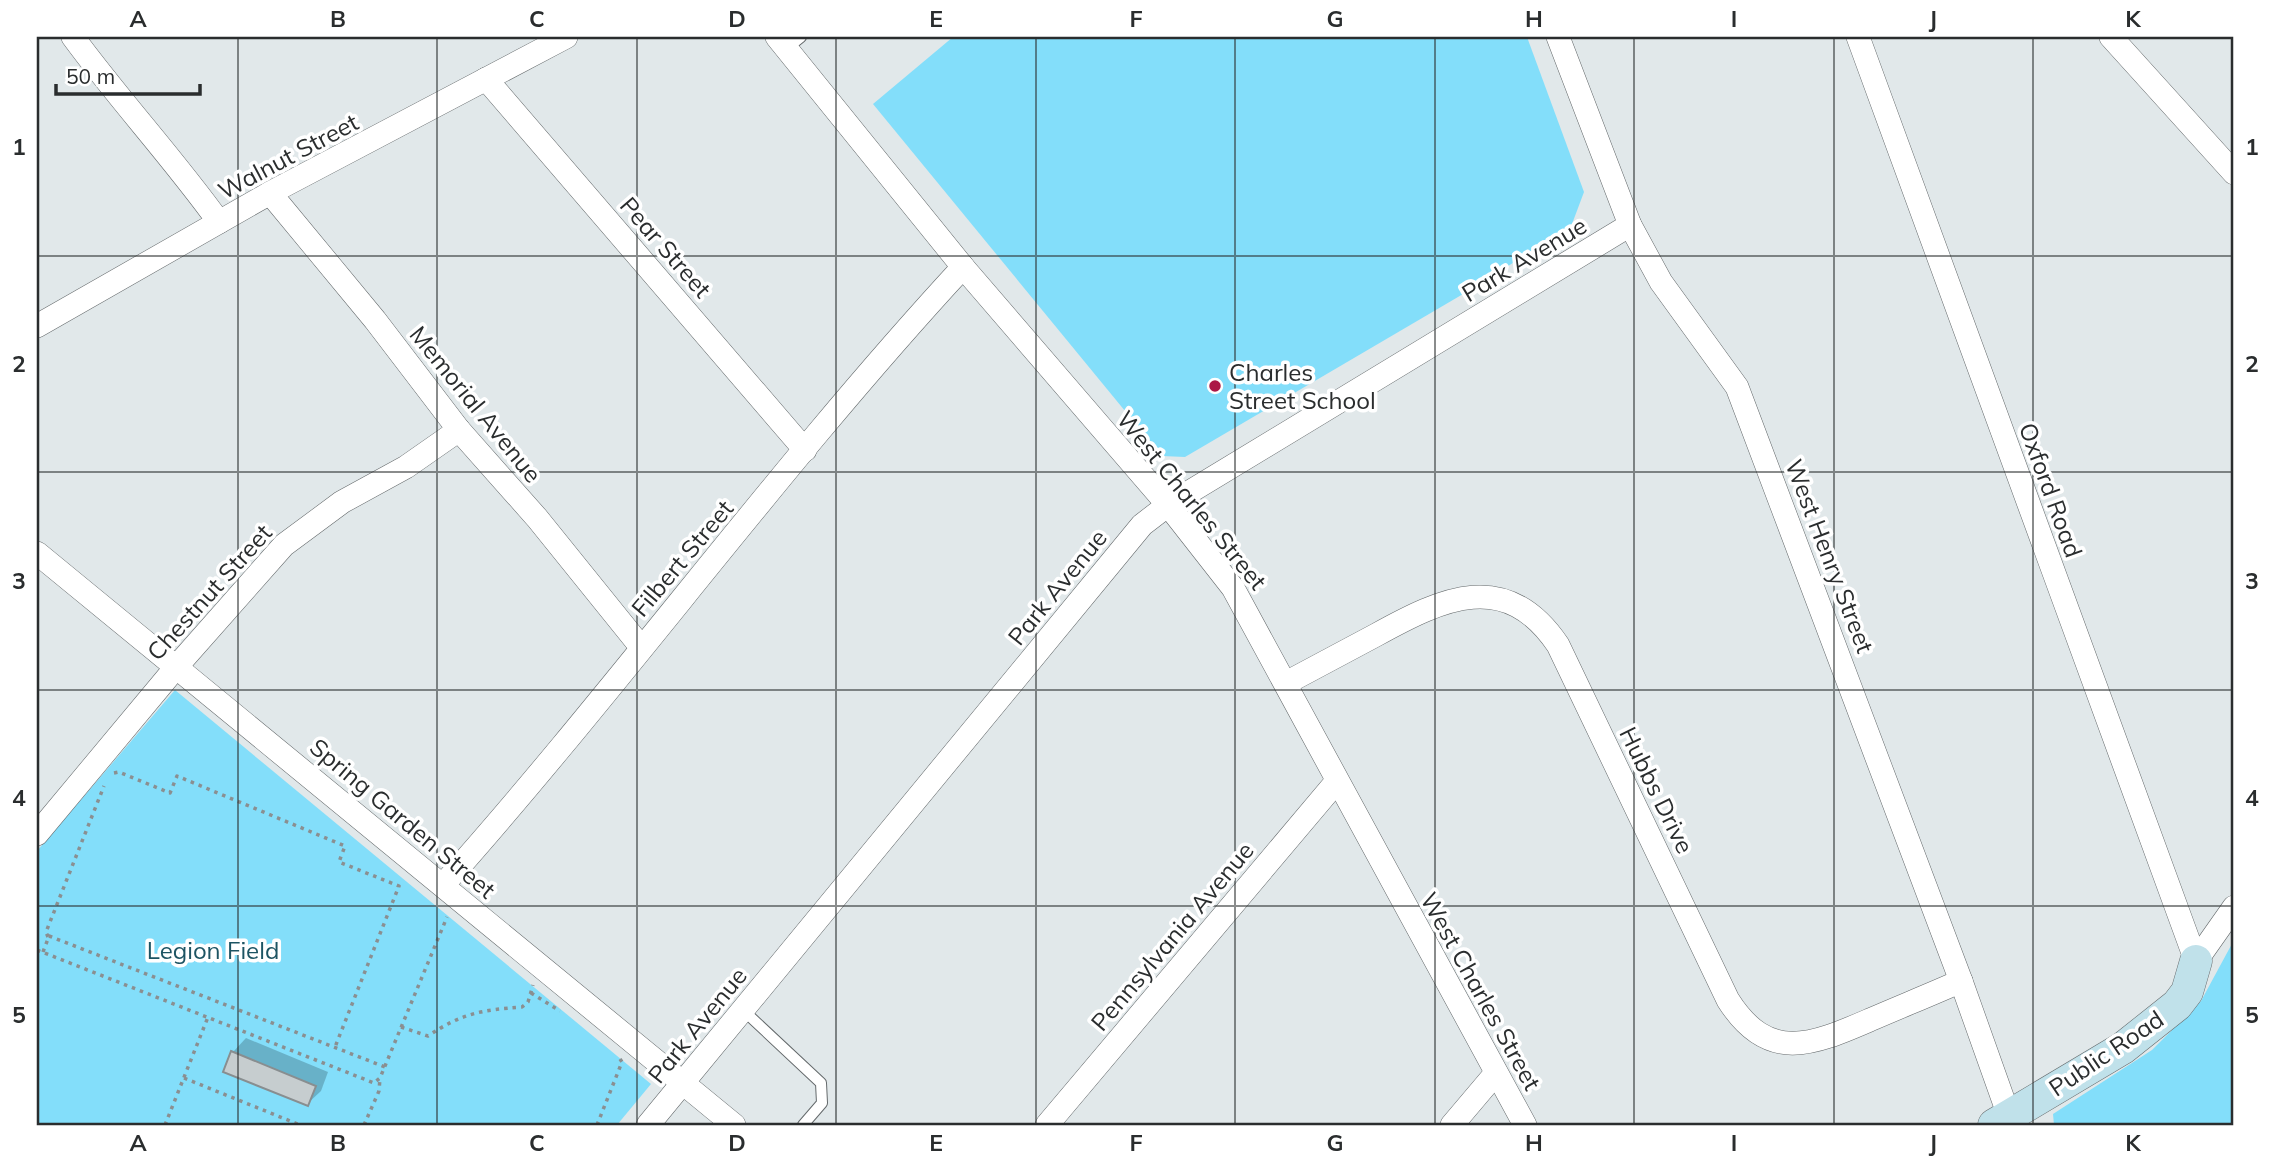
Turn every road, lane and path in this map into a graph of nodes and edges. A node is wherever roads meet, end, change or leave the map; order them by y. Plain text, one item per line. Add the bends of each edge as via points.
1 (73, 37) edge
2 (566, 37) edge
3 (1558, 37) edge
4 (1857, 37) edge
5 (2111, 37) edge
6 (788, 41) edge
7 (537, 43) edge
8 (486, 79) junction
9 (2234, 173) edge
10 (270, 193) junction
11 (219, 222) junction
12 (1630, 225) junction
13 (963, 267) junction
14 (37, 326) edge
15 (459, 430) junction
16 (805, 450) junction
17 (1168, 505) junction
18 (37, 553) edge
19 (641, 648) junction
20 (177, 666) junction
21 (1286, 683) junction
22 (109, 774) dead end
23 (1337, 781) junction
24 (105, 784) dead end
25 (37, 834) edge
26 (449, 891) junction
27 (2234, 907) edge
28 (48, 937) junction
29 (37, 950) edge
30 (43, 952) junction
31 (2196, 961) junction
32 (541, 967) junction
33 (1961, 981) junction
34 (531, 993) junction
35 (743, 1010) junction
36 (208, 1017) junction
37 (567, 1017) dead end
38 (401, 1027) junction
39 (335, 1047) junction
40 (617, 1056) dead end
41 (385, 1067) junction
42 (1496, 1073) junction
43 (184, 1078) junction
44 (380, 1078) junction
45 (683, 1083) junction
46 (2001, 1120) edge
47 (165, 1125) edge
48 (300, 1125) edge
49 (364, 1125) edge
50 (597, 1125) edge
51 (648, 1125) edge
52 (734, 1125) edge
53 (803, 1125) edge
54 (1047, 1125) edge
55 (1452, 1125) edge
56 (1525, 1125) edge

1 - 11 street
2 - 7 street, Walnut Street
3 - 12 street, West Henry Street
4 - 31 street, Oxford Road
5 - 9 street
6 - 13 street, West Charles Street
7 - 8 street, Walnut Street
8 - 10 street, Walnut Street
8 - 16 street, Pear Street
10 - 11 street, Walnut Street
10 - 15 street, Memorial Avenue
11 - 14 street, Walnut Street
12 - 17 street, Park Avenue
12 - 33 street, West Henry Street via 1661,282 1737,387
13 - 16 street, Filbert Street
13 - 17 street, West Charles Street
15 - 19 street, Memorial Avenue
15 - 20 street, Chestnut Street via 295,535
16 - 19 street, Filbert Street
17 - 21 street, West Charles Street via 1233,588
17 - 35 street, Park Avenue via 1142,525
18 - 20 street, Spring Garden Street
19 - 26 street, Filbert Street
20 - 25 street, Chestnut Street
20 - 26 street, Spring Garden Street
21 - 23 street, West Charles Street
21 - 33 street, Hubbs Drive via 1444,602 1508,601 1543,623 1558,645 1728,1000 1753,1031 1786,1044 1819,1041
22 - 39 path via 119,772 170,793 177,776 345,846 339,862 400,886
23 - 42 street, West Charles Street
23 - 54 street, Pennsylvania Avenue
24 - 28 path via 46,932
26 - 32 street, Spring Garden Street
26 - 38 path
27 - 31 street
28 - 30 path
28 - 39 path
29 - 30 path
30 - 36 path
31 - 46 street, Public Road via 2187,992 2177,1005 2123,1048
32 - 34 path
32 - 45 street, Spring Garden Street
33 - 46 street, West Henry Street
34 - 37 path
34 - 38 path via 522,1007 470,1013 428,1036
35 - 45 street, Park Avenue
35 - 53 lane via 821,1083 822,1103
36 - 43 path
36 - 44 path via 374,1083
38 - 41 path
39 - 41 path
40 - 50 path via 622,1062
41 - 44 path
42 - 55 street
42 - 56 street, West Charles Street
43 - 47 path
43 - 48 path
44 - 49 path
45 - 51 street, Park Avenue
45 - 52 street, Spring Garden Street

